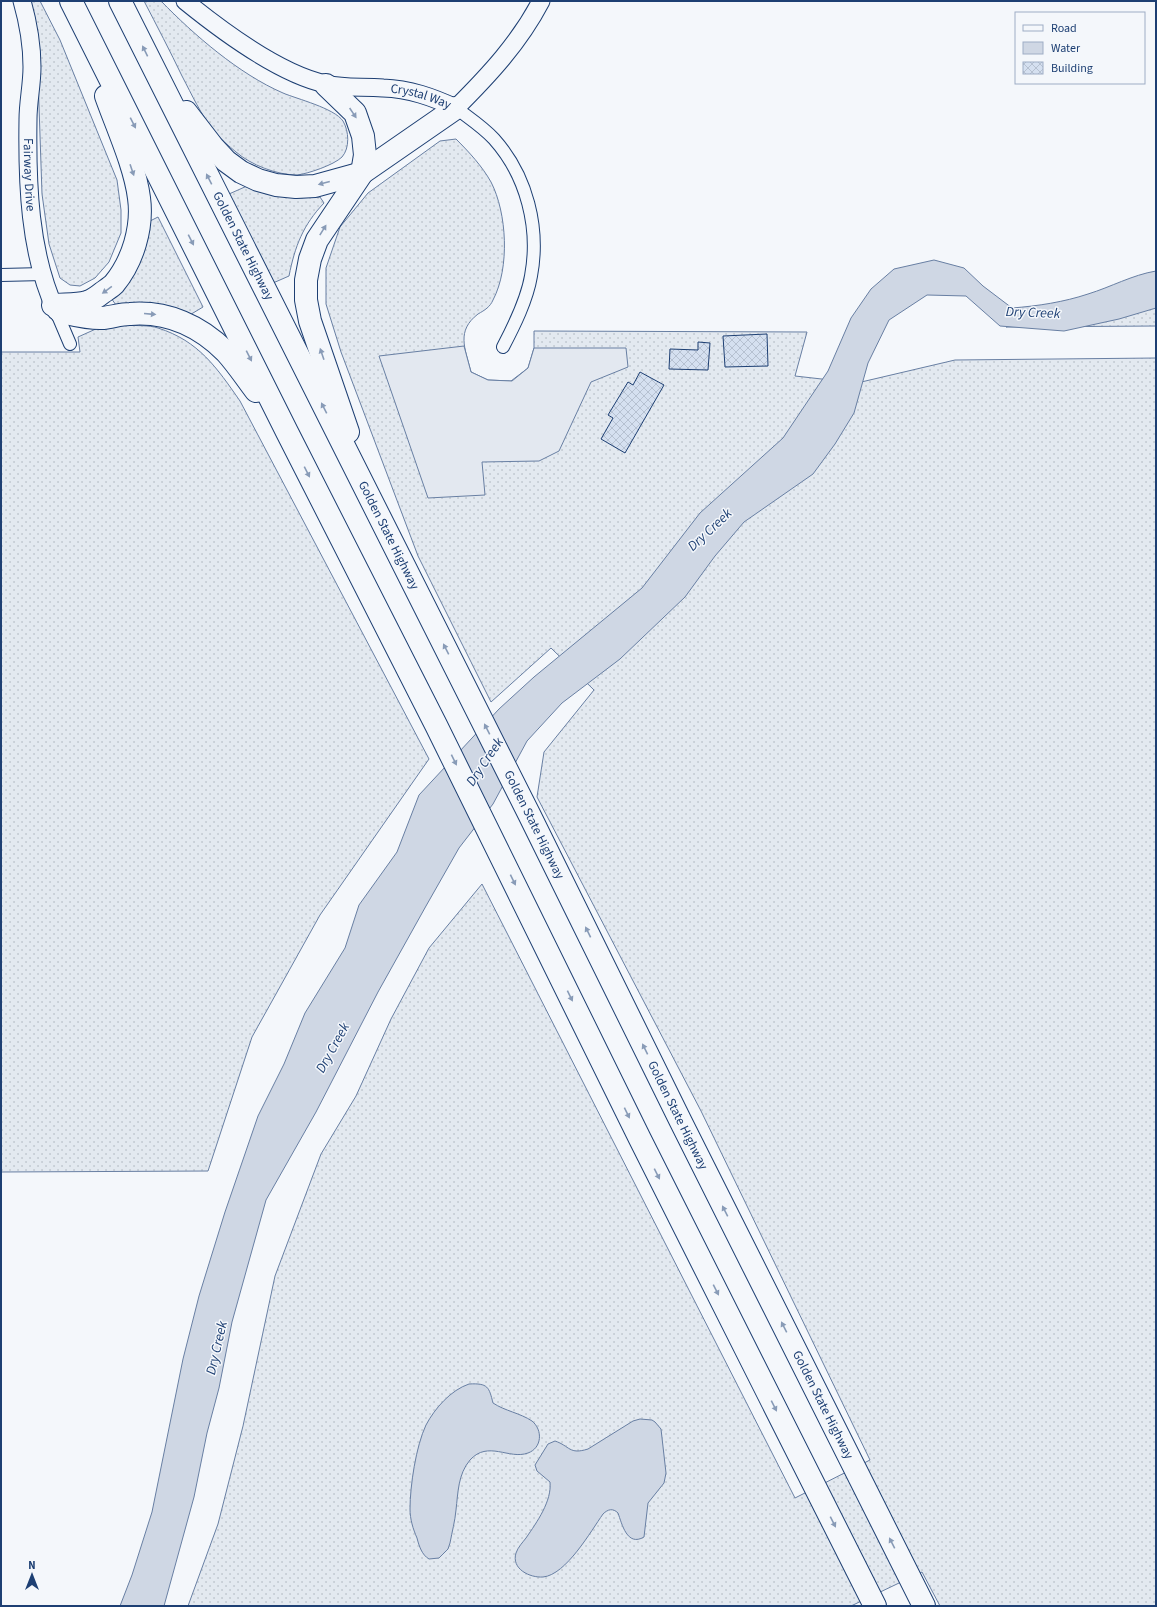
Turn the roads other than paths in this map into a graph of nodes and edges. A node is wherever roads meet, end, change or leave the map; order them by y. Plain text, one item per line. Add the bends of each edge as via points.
1 (22, 1) edge
2 (120, 1) edge
3 (185, 1) edge
4 (541, 1) edge
5 (75, 7) edge
6 (154, 70) junction
7 (326, 85) junction
8 (456, 108) junction
9 (362, 173) junction
10 (44, 274) junction
11 (1, 275) edge
12 (55, 308) junction
13 (70, 344) dead end
14 (503, 347) dead end
15 (287, 432) junction
16 (375, 510) junction
17 (874, 1605) edge
18 (924, 1606) edge

1 - 10 street, Fairway Drive via 32,67 28,119 31,220 35,246
6 -> 2 highway, Golden State Highway
3 - 7 street, Crystal Way via 272,62 289,72
4 - 8 street via 517,40 494,70
5 -> 12 highway via 135,179 140,219 132,254 114,285 86,302
5 -> 15 highway
9 -> 6 highway via 315,186 296,187 276,185 241,172 213,147
16 -> 6 highway, Golden State Highway
7 - 8 street, Crystal Way via 401,89
7 -> 9 highway via 355,113 366,155
8 - 9 highway
8 - 14 street, Crystal Way via 494,139 507,157 526,194 531,215 534,236 531,278 516,322
16 -> 9 highway via 310,321 306,300 306,280 318,240
10 - 11 street
10 - 12 street, Fairway Drive
12 - 13 street, Fairway Drive
12 -> 15 highway via 83,317 151,314 189,324 226,352
15 -> 17 highway via 436,725
18 -> 16 highway, Golden State Highway

